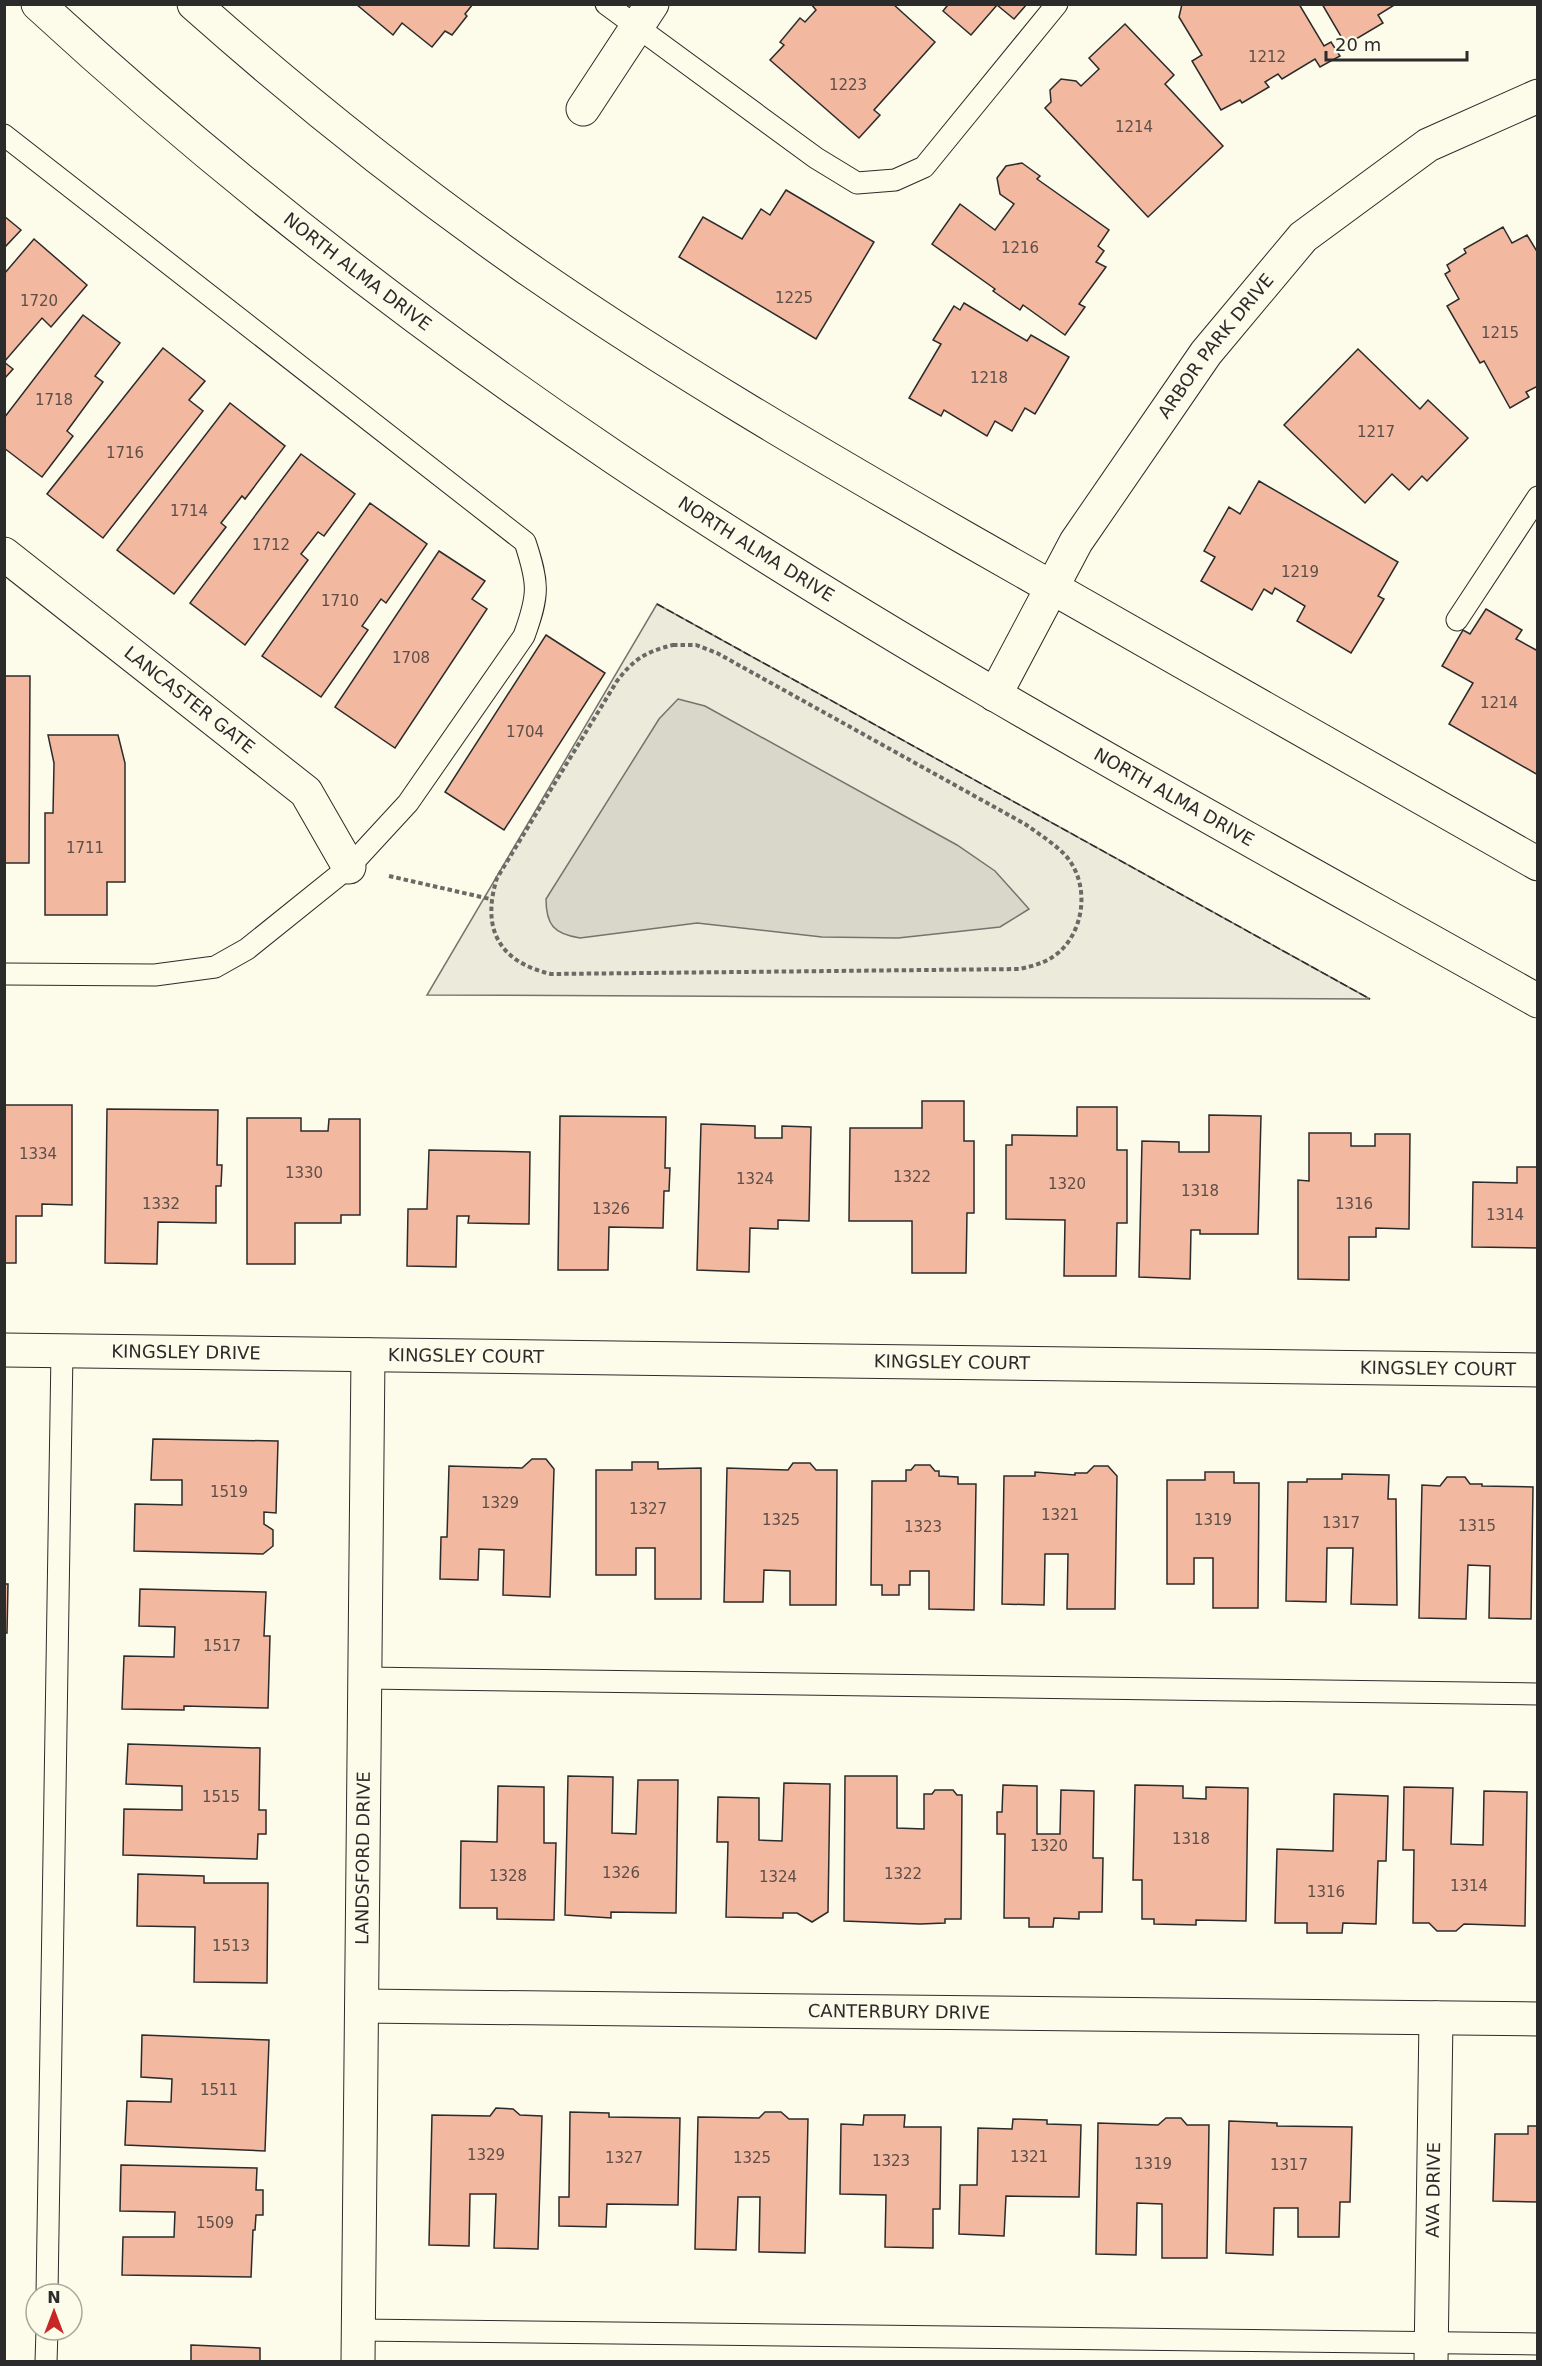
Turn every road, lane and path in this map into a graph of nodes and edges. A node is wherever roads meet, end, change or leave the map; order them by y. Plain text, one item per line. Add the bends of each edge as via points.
1 (38, 4) edge
2 (194, 4) edge
3 (606, 4) edge
4 (1057, 4) edge
5 (644, 16) edge
6 (1538, 96) edge
7 (583, 109) dead end
8 (4, 135) edge
9 (1538, 497) edge
10 (4, 554) edge
11 (1052, 588) junction
12 (1457, 621) dead end
13 (994, 695) junction
14 (1538, 864) edge
15 (349, 867) junction
16 (490, 899) junction
17 (4, 975) edge
18 (1538, 1001) edge
19 (4, 1350) edge
20 (62, 1351) junction
21 (368, 1355) junction
22 (1538, 1370) edge
23 (364, 1678) junction
24 (1538, 1694) edge
25 (362, 2006) junction
26 (1436, 2018) junction
27 (1538, 2019) edge
28 (47, 2282) edge
29 (47, 2342) edge
30 (1538, 2344) edge
31 (358, 2346) edge
32 (1431, 2352) edge
33 (46, 2361) edge

1 - 13 street, NORTH ALMA DRIVE via 216,160 480,364 617,460
2 - 11 street via 281,82 534,273 801,444
3 - 5 lane
4 - 5 lane via 924,167 895,180 857,183 816,158
5 - 7 street
6 - 11 street, ARBOR PARK DRIVE via 1428,145 1304,237 1206,353 1076,542
8 - 15 lane via 525,542 535,573 535,606 524,636 408,803
9 - 12 lane
10 - 15 street, LANCASTER GATE via 306,792
11 - 13 street, ARBOR PARK DRIVE
11 - 14 street
13 - 18 street, NORTH ALMA DRIVE
15 - 16 path
15 - 17 lane via 247,949 215,967 155,975
16 - 16 path via 498,941 530,969 551,974 1019,969 1058,953 1080,917 1082,896 1067,857 1025,824 717,652 696,645 672,645 650,651 631,663 617,681 497,878
19 - 20 street, KINGSLEY DRIVE
20 - 21 street, KINGSLEY DRIVE
20 - 28 lane
21 - 22 street, KINGSLEY COURT
21 - 23 street, LANDSFORD DRIVE
23 - 24 lane
23 - 25 street, LANDSFORD DRIVE
25 - 26 street, CANTERBURY DRIVE
25 - 31 street, LANDSFORD DRIVE
26 - 27 street, CANTERBURY DRIVE
26 - 32 street, AVA DRIVE
29 - 33 lane
30 - 32 lane
31 - 32 lane

